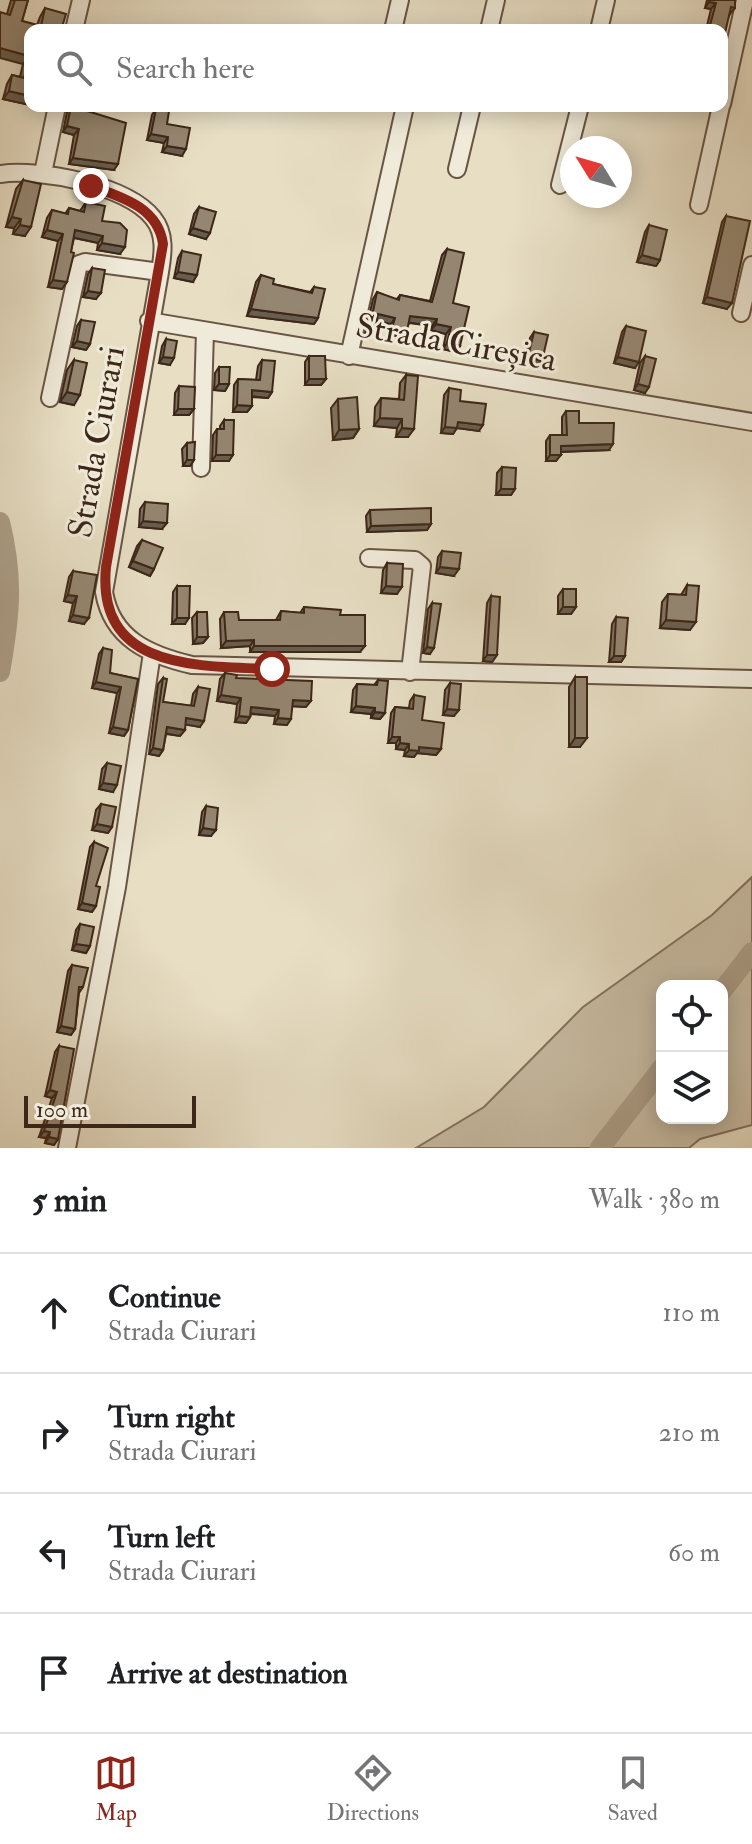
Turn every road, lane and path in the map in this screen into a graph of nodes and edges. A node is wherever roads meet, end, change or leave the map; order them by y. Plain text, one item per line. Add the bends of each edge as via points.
1 (81, 0) edge
2 (400, 0) edge
3 (496, 0) edge
4 (606, 0) edge
5 (745, 0) edge
6 (75, 24) edge
7 (394, 24) edge
8 (490, 24) edge
9 (600, 24) edge
10 (728, 78) edge
11 (56, 112) edge
12 (404, 112) edge
13 (471, 112) edge
14 (578, 112) edge
15 (720, 112) edge
16 (572, 136) edge
17 (457, 169) dead end
18 (43, 173) junction
19 (0, 174) edge
20 (699, 205) dead end
21 (752, 265) edge
22 (160, 272) junction
23 (741, 313) dead end
24 (149, 321) junction
25 (205, 331) junction
26 (349, 356) junction
27 (50, 398) dead end
28 (752, 422) edge
29 (201, 468) dead end
30 (369, 558) dead end
31 (152, 653) junction
32 (410, 672) junction
33 (752, 679) edge
34 (67, 1148) edge

1 - 6 street
2 - 7 street
3 - 8 street
4 - 9 street
5 - 10 street
11 - 18 street
12 - 26 street
13 - 17 street
14 - 16 street
15 - 20 street
18 - 19 street, Strada Ciurari
18 - 22 street, Strada Ciurari via 101,189 146,211 162,235
21 - 23 street
22 - 24 street, Strada Ciurari
22 - 27 street via 79,264
24 - 25 street, Strada Cireșica
24 - 31 street, Strada Ciurari via 104,592 107,610 121,633
25 - 26 street, Strada Cireșica
25 - 29 street
26 - 28 street, Strada Cireșica
30 - 32 street via 415,560 422,566
31 - 32 street, Strada Ciurari via 192,665
31 - 34 street via 117,887
32 - 33 street, Strada Ciurari

